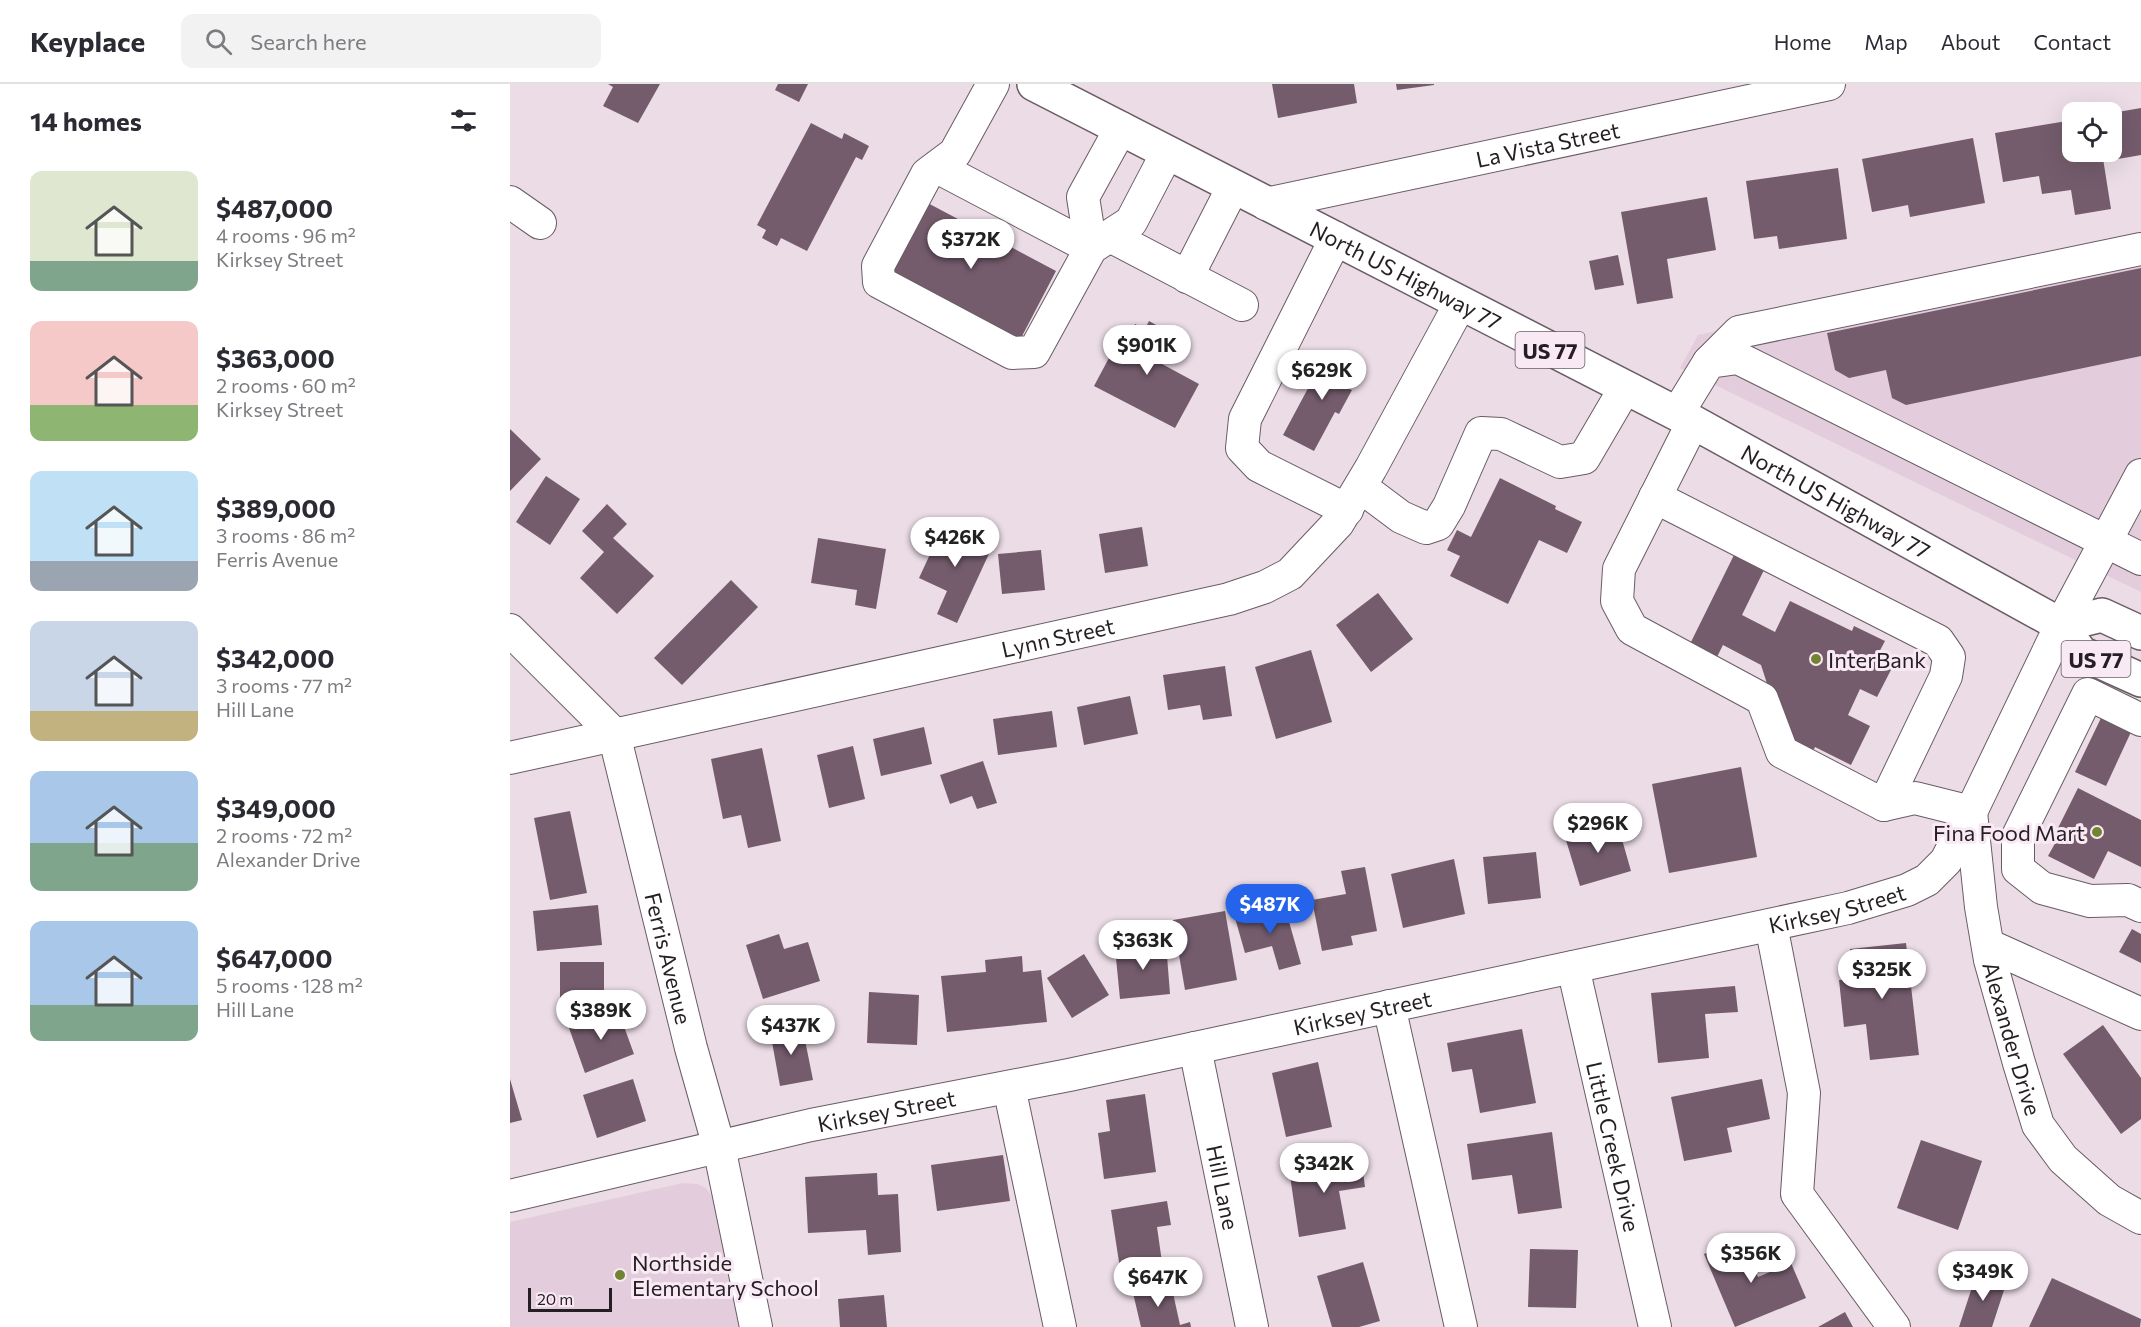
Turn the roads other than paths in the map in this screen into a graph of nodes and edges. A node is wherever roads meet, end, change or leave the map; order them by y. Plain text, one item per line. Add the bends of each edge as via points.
1 (993, 84) edge
2 (1034, 84) edge
3 (1829, 84) edge
4 (1120, 128) junction
5 (1167, 153) junction
6 (937, 167) junction
7 (1233, 187) junction
8 (510, 202) edge
9 (1266, 204) junction
10 (540, 223) dead end
11 (1336, 238) junction
12 (1100, 242) junction
13 (2141, 249) edge
14 (1187, 277) junction
15 (1460, 304) junction
16 (1242, 305) dead end
17 (1709, 362) junction
18 (1625, 388) junction
19 (1685, 418) junction
20 (2141, 475) edge
21 (1655, 497) junction
22 (1354, 498) junction
23 (2107, 542) junction
24 (2141, 559) edge
25 (2061, 625) junction
26 (510, 630) edge
27 (2141, 633) edge
28 (2141, 681) edge
29 (2141, 720) edge
30 (614, 734) junction
31 (510, 758) edge
32 (1884, 805) junction
33 (1971, 812) junction
34 (2141, 906) edge
35 (1771, 925) junction
36 (1988, 945) junction
37 (1573, 967) junction
38 (1389, 1006) junction
39 (2141, 1014) edge
40 (1195, 1048) junction
41 (1009, 1087) junction
42 (719, 1148) junction
43 (510, 1196) edge
44 (2141, 1218) edge
45 (756, 1327) edge
46 (1060, 1327) edge
47 (1252, 1327) edge
48 (1461, 1327) edge
49 (1655, 1327) edge
50 (1894, 1327) edge

1 - 6 street via 955,153
2 - 4 main road, North US Highway 77 / US 77
3 - 9 street, La Vista Street
4 - 5 main road, North US Highway 77 / US 77
4 - 12 street via 1083,196
5 - 7 main road, North US Highway 77 / US 77
5 - 12 street via 1131,222
6 - 12 street
6 - 12 street via 927,174 878,266 879,282 1012,353 1034,352
7 - 9 main road, North US Highway 77 / US 77
7 - 14 street
8 - 10 street
9 - 11 main road, North US Highway 77 / US 77
11 - 15 main road, North US Highway 77 / US 77
11 - 22 street via 1245,419 1242,448 1259,466
12 - 14 street
13 - 17 street via 1739,332
14 - 16 street
15 - 18 main road, North US Highway 77 / US 77
15 - 22 street, Lynn Street
17 - 19 street
17 - 23 street via 1737,358
18 - 19 main road, North US Highway 77 / US 77
18 - 22 street via 1584,458 1560,462 1500,434 1481,433 1438,524 1426,528
19 - 21 street
19 - 25 main road, North US Highway 77 / US 77
20 - 23 street, Kirksey Street
21 - 32 street via 1619,569 1617,601 1632,629 1762,699 1782,752
21 - 32 street via 1938,641 1948,657 1946,676
22 - 30 street, Lynn Street via 1338,523 1290,574 1229,599
23 - 24 street
23 - 25 street, Kirksey Street
25 - 27 main road, US 77 via 2102,615
25 - 28 main road, North US Highway 77 / US 77 via 2081,653
25 - 33 street, Kirksey Street
26 - 30 street
29 - 34 street via 2088,694 2018,836 2018,869 2042,888 2090,901 2128,900
30 - 31 street, Lynn Street
30 - 42 street, Ferris Avenue
32 - 33 street via 1915,798
33 - 35 street, Kirksey Street via 1946,861 1927,880 1848,908
33 - 36 street, Alexander Drive
35 - 37 street, Kirksey Street
35 - 50 street via 1804,1093 1797,1194
36 - 39 street
36 - 44 street, Alexander Drive via 2038,1125 2063,1159 2109,1200
37 - 38 street, Kirksey Street
37 - 49 street, Little Creek Drive
38 - 40 street, Kirksey Street
38 - 48 street
40 - 41 street, Kirksey Street
40 - 47 street, Hill Lane
41 - 42 street, Kirksey Street via 811,1125
41 - 46 street
42 - 43 street, Kirksey Street
42 - 45 street, Ferris Avenue

